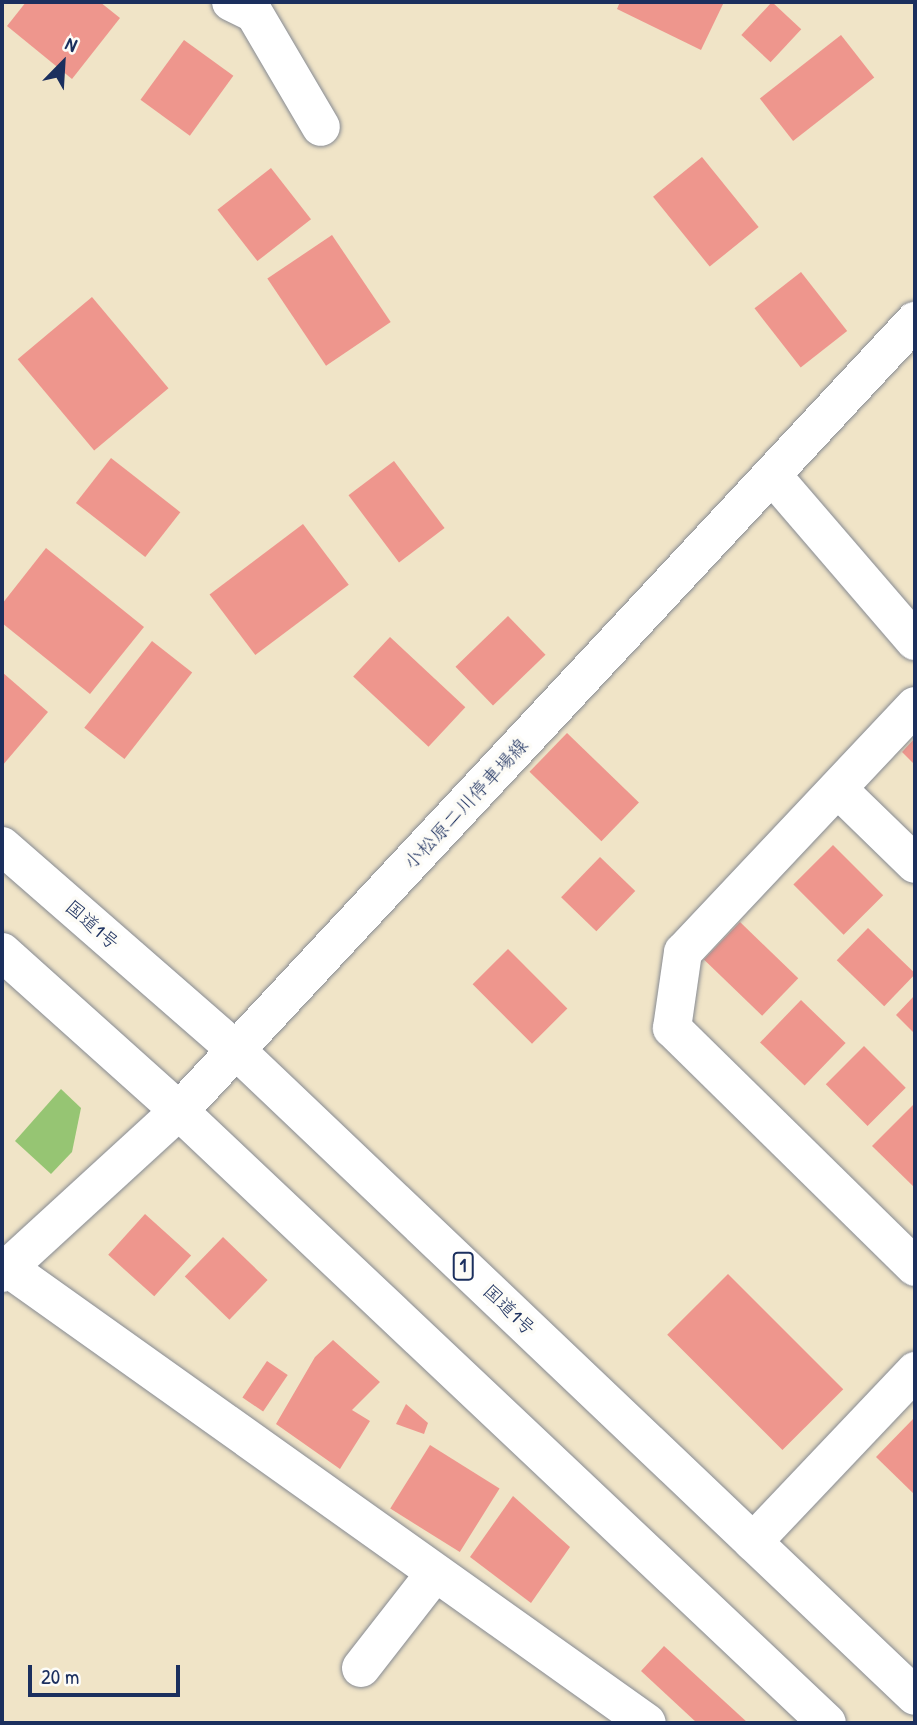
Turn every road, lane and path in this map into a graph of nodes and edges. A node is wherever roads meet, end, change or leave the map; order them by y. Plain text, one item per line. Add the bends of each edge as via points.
1 (231, 2) edge
2 (321, 127) dead end
3 (915, 321) edge
4 (772, 475) junction
5 (915, 641) edge
6 (915, 706) edge
7 (839, 790) junction
8 (2, 846) edge
9 (915, 864) edge
10 (2, 952) edge
11 (236, 1050) junction
12 (179, 1111) junction
13 (915, 1267) edge
14 (5, 1271) edge
15 (915, 1371) edge
16 (753, 1542) junction
17 (435, 1573) junction
18 (361, 1668) dead end
19 (915, 1696) edge
20 (647, 1723) edge
21 (827, 1723) edge

1 - 2 main road via 254,13
3 - 4 main road, 小松原二川停車場線
4 - 5 main road
4 - 11 main road, 小松原二川停車場線
6 - 7 main road
7 - 9 main road
7 - 13 main road via 683,952 672,1028
8 - 11 main road, 国道1号 / 1
10 - 12 main road
11 - 12 main road, 小松原二川停車場線
11 - 16 main road, 国道1号 / 1
12 - 14 main road, 小松原二川停車場線
12 - 21 main road
14 - 17 main road
15 - 16 main road
16 - 19 main road, 国道1号 / 1
17 - 18 main road
17 - 20 main road

